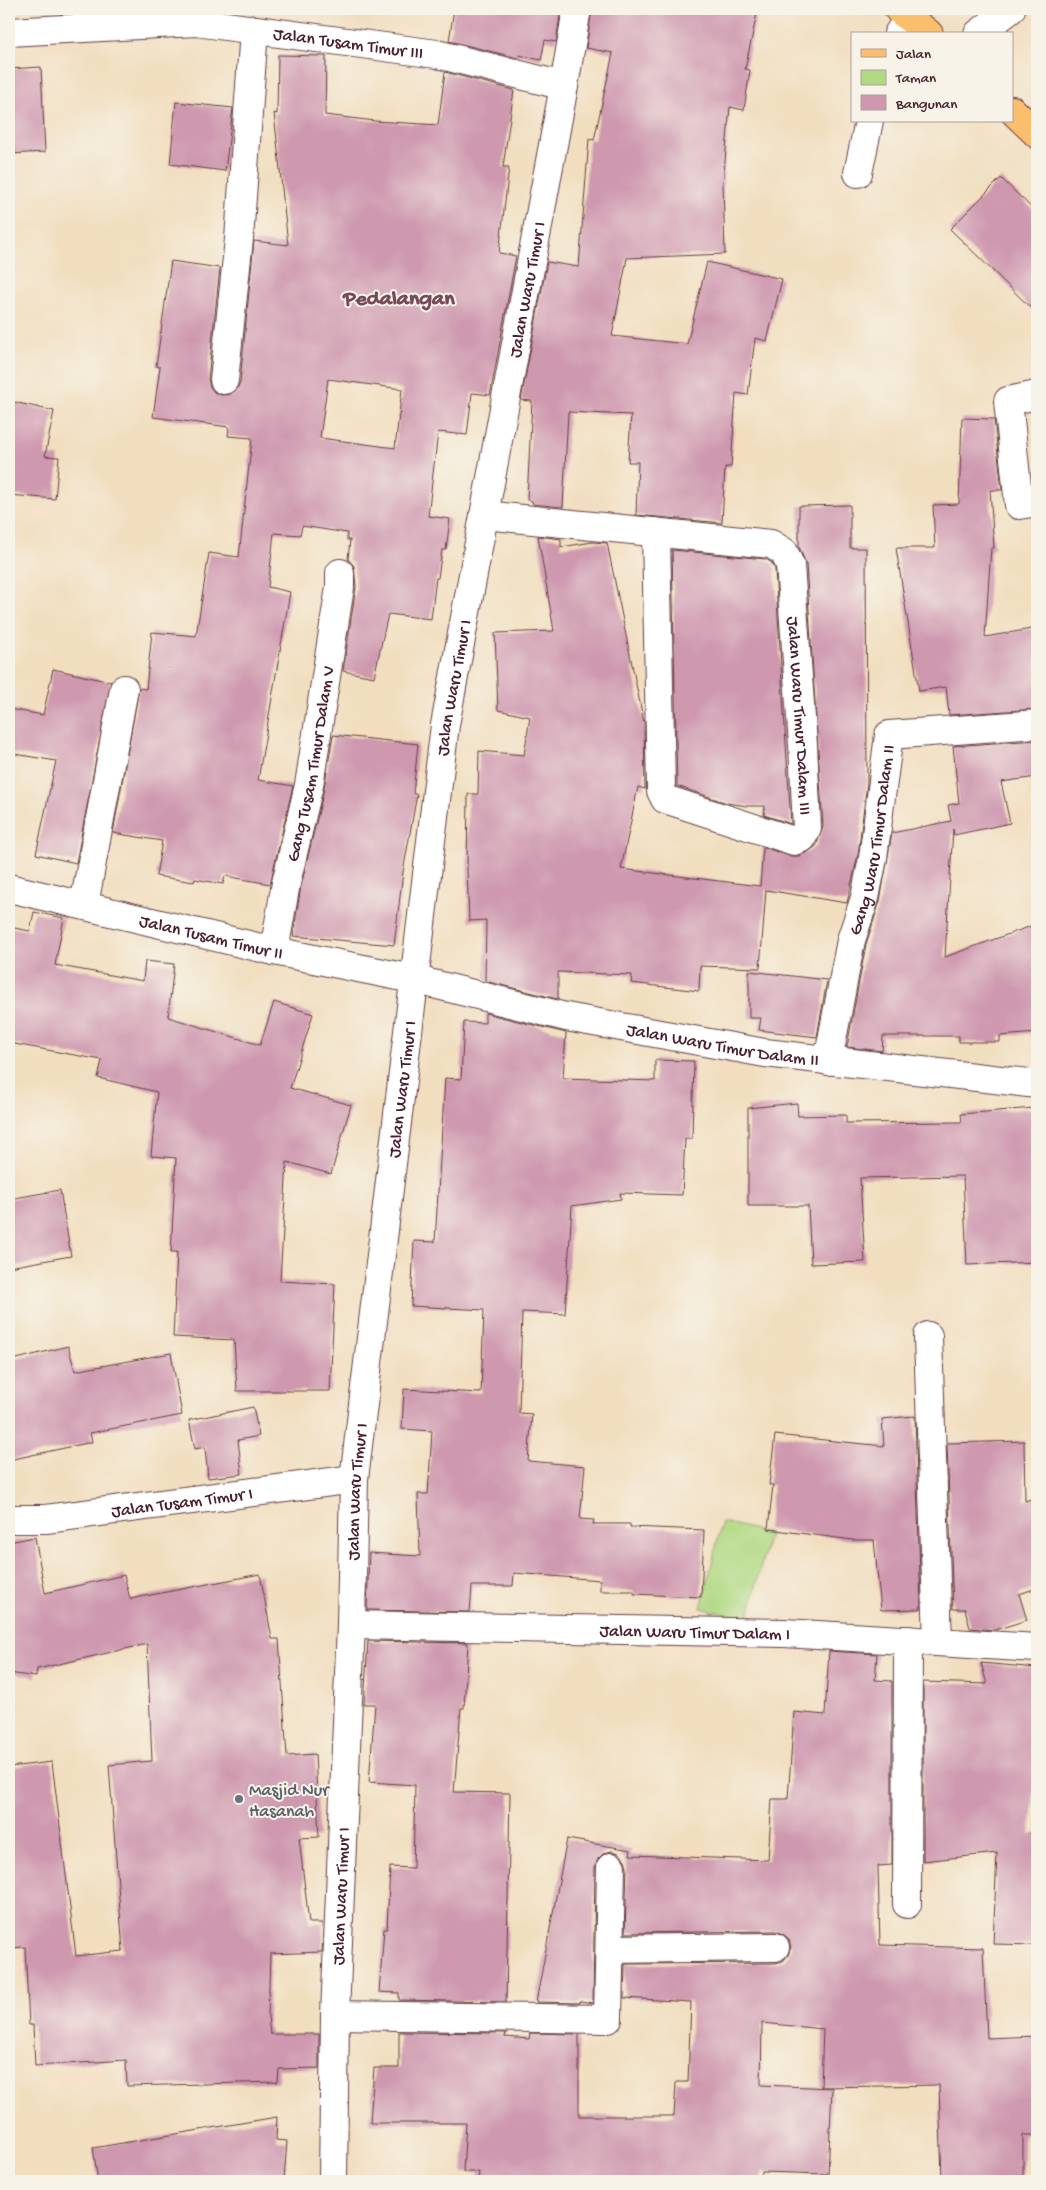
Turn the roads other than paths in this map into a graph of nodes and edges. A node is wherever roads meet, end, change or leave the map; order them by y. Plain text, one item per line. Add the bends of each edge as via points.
1 (577, 9) edge
2 (1011, 9) edge
3 (254, 30) junction
4 (9, 32) edge
5 (981, 32) edge
6 (564, 86) junction
7 (1014, 112) edge
8 (869, 122) edge
9 (1037, 134) edge
10 (858, 173) dead end
11 (224, 380) dead end
12 (1037, 396) edge
13 (1037, 502) edge
14 (484, 514) junction
15 (656, 532) junction
16 (340, 573) dead end
17 (124, 689) dead end
18 (1037, 724) edge
19 (9, 888) edge
20 (84, 905) junction
21 (274, 952) junction
22 (413, 979) junction
23 (828, 1061) junction
24 (1037, 1084) edge
25 (928, 1336) dead end
26 (354, 1478) junction
27 (9, 1519) edge
28 (351, 1626) junction
29 (908, 1640) junction
30 (938, 1642) junction
31 (1037, 1648) edge
32 (611, 1867) dead end
33 (907, 1904) dead end
34 (775, 1947) dead end
35 (610, 1949) junction
36 (335, 2015) junction
37 (333, 2181) edge

1 - 6 street, Jalan Waru Timur I
2 - 5 street
3 - 4 street, Jalan Tusam Timur III via 196,22
3 - 6 street, Jalan Tusam Timur III via 437,54
3 - 11 street via 239,239
6 - 14 street, Jalan Waru Timur I
7 - 9 main road
8 - 10 street
12 - 13 street via 1008,400 1019,505
14 - 15 street, Jalan Waru Timur Dalam III
14 - 22 street, Jalan Waru Timur I via 445,725
15 - 15 street, Jalan Waru Timur Dalam III via 771,544 784,552 790,565 803,745 807,828 802,838 794,841 686,807 665,799 661,791
16 - 21 street, Gang Tusam Timur Dalam V via 309,785
17 - 20 street
18 - 23 street, Gang Waru Timur Dalam II via 888,734 873,858 865,898 851,940
19 - 20 street, Jalan Tusam Timur II
20 - 21 street, Jalan Tusam Timur II
21 - 22 street, Jalan Tusam Timur II
22 - 23 street, Jalan Waru Timur Dalam II via 566,1017 765,1053
22 - 26 street, Jalan Waru Timur I
23 - 24 street, Jalan Waru Timur Dalam II
25 - 30 street
26 - 27 street, Jalan Tusam Timur I via 46,1519
26 - 28 street, Jalan Waru Timur I
28 - 29 street, Jalan Waru Timur Dalam I via 784,1633
28 - 36 street, Jalan Waru Timur I
29 - 30 street, Jalan Waru Timur Dalam I
29 - 33 street
30 - 31 street, Jalan Waru Timur Dalam I
32 - 35 street
34 - 35 street
35 - 36 street via 608,2020
36 - 37 street, Jalan Waru Timur I

